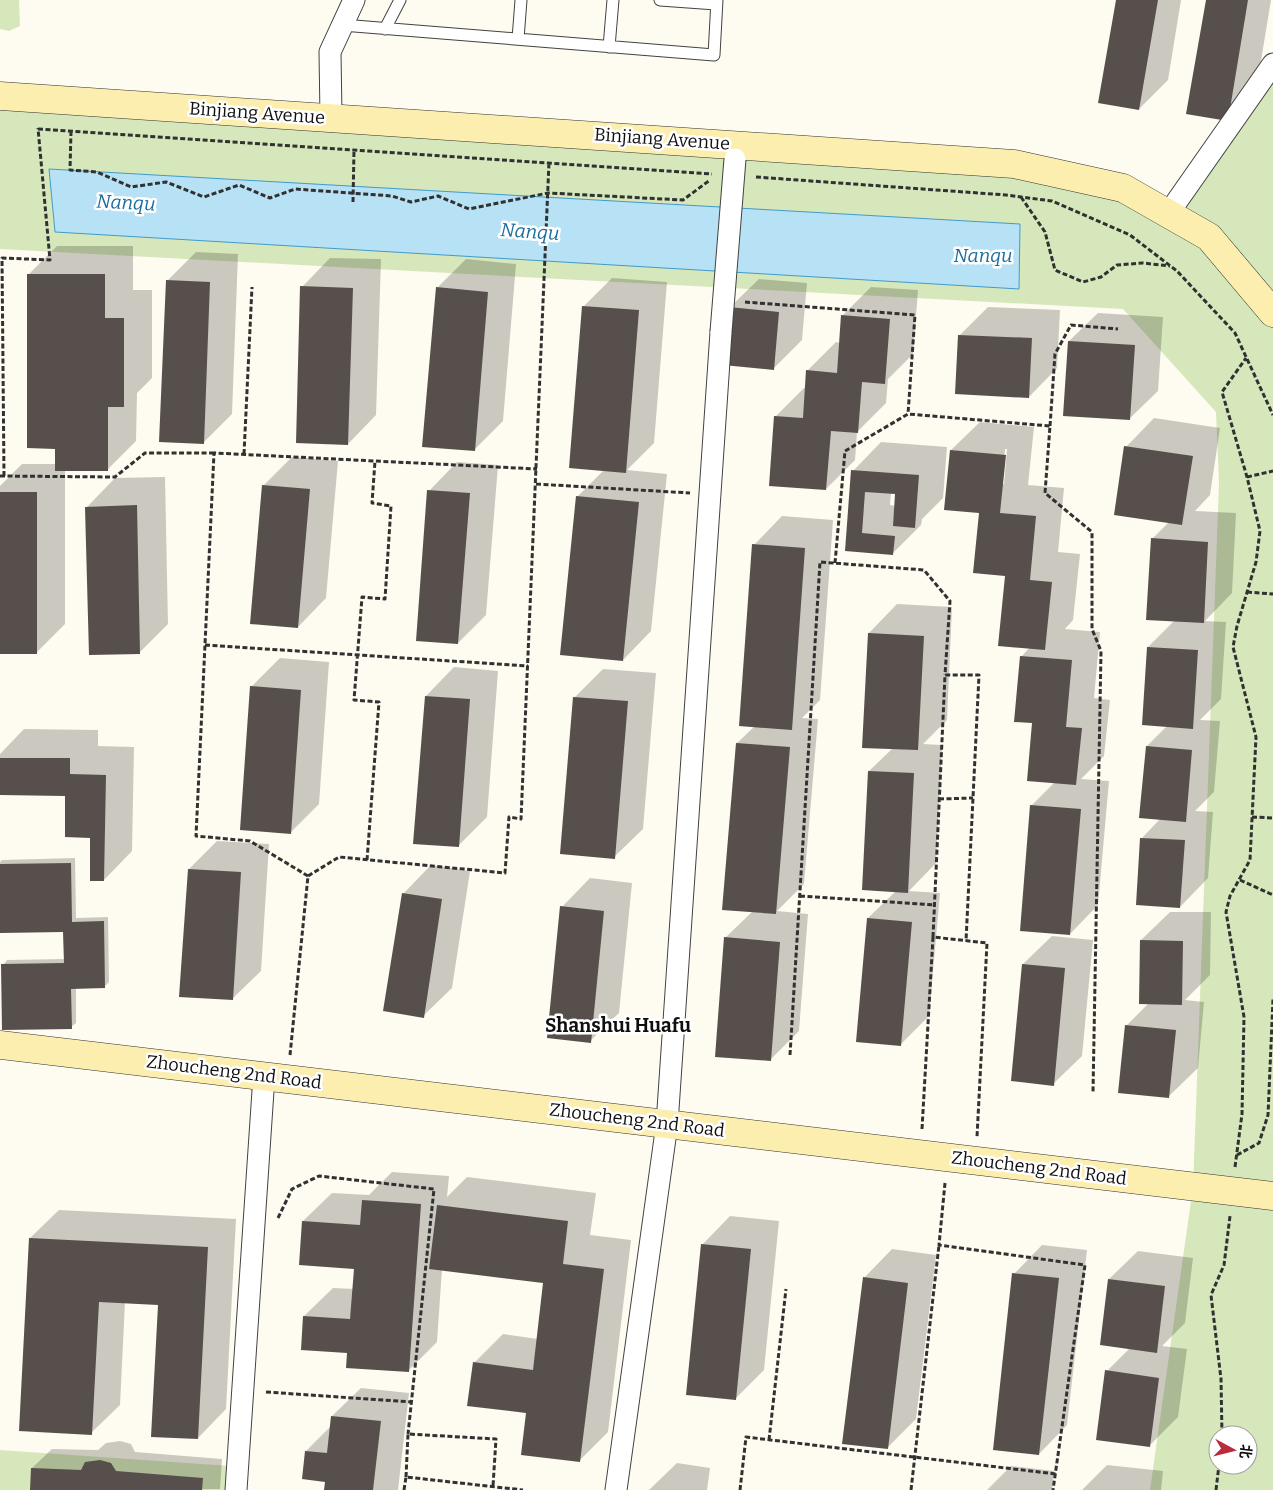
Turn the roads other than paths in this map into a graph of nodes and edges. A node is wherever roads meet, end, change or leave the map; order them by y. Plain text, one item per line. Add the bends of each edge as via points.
1 (354, 0) edge
2 (400, 0) edge
3 (521, 0) edge
4 (613, 0) edge
5 (660, 0) edge
6 (716, 2) edge
7 (342, 26) junction
8 (385, 29) junction
9 (518, 39) junction
10 (609, 47) junction
11 (1273, 64) edge
12 (0, 96) edge
13 (331, 118) junction
14 (736, 152) junction
15 (1168, 214) junction
16 (1273, 313) edge
17 (0, 1045) edge
18 (276, 1077) junction
19 (667, 1124) junction
20 (1273, 1196) edge
21 (236, 1490) edge
22 (616, 1490) edge

1 - 7 street
2 - 8 lane
3 - 9 lane
4 - 10 lane
5 - 6 lane
6 - 10 lane via 714,55
7 - 8 lane
7 - 13 street via 330,52
8 - 9 lane
9 - 10 lane
11 - 15 street
12 - 13 street, Binjiang Avenue
13 - 14 street, Binjiang Avenue via 550,132
14 - 15 street, Binjiang Avenue via 1014,164 1123,188
14 - 19 street, bridge
15 - 16 street, Binjiang Avenue via 1210,238
17 - 18 street, Zhoucheng 2nd Road
18 - 19 street, Zhoucheng 2nd Road
18 - 21 street
19 - 20 street, Zhoucheng 2nd Road
19 - 22 street

